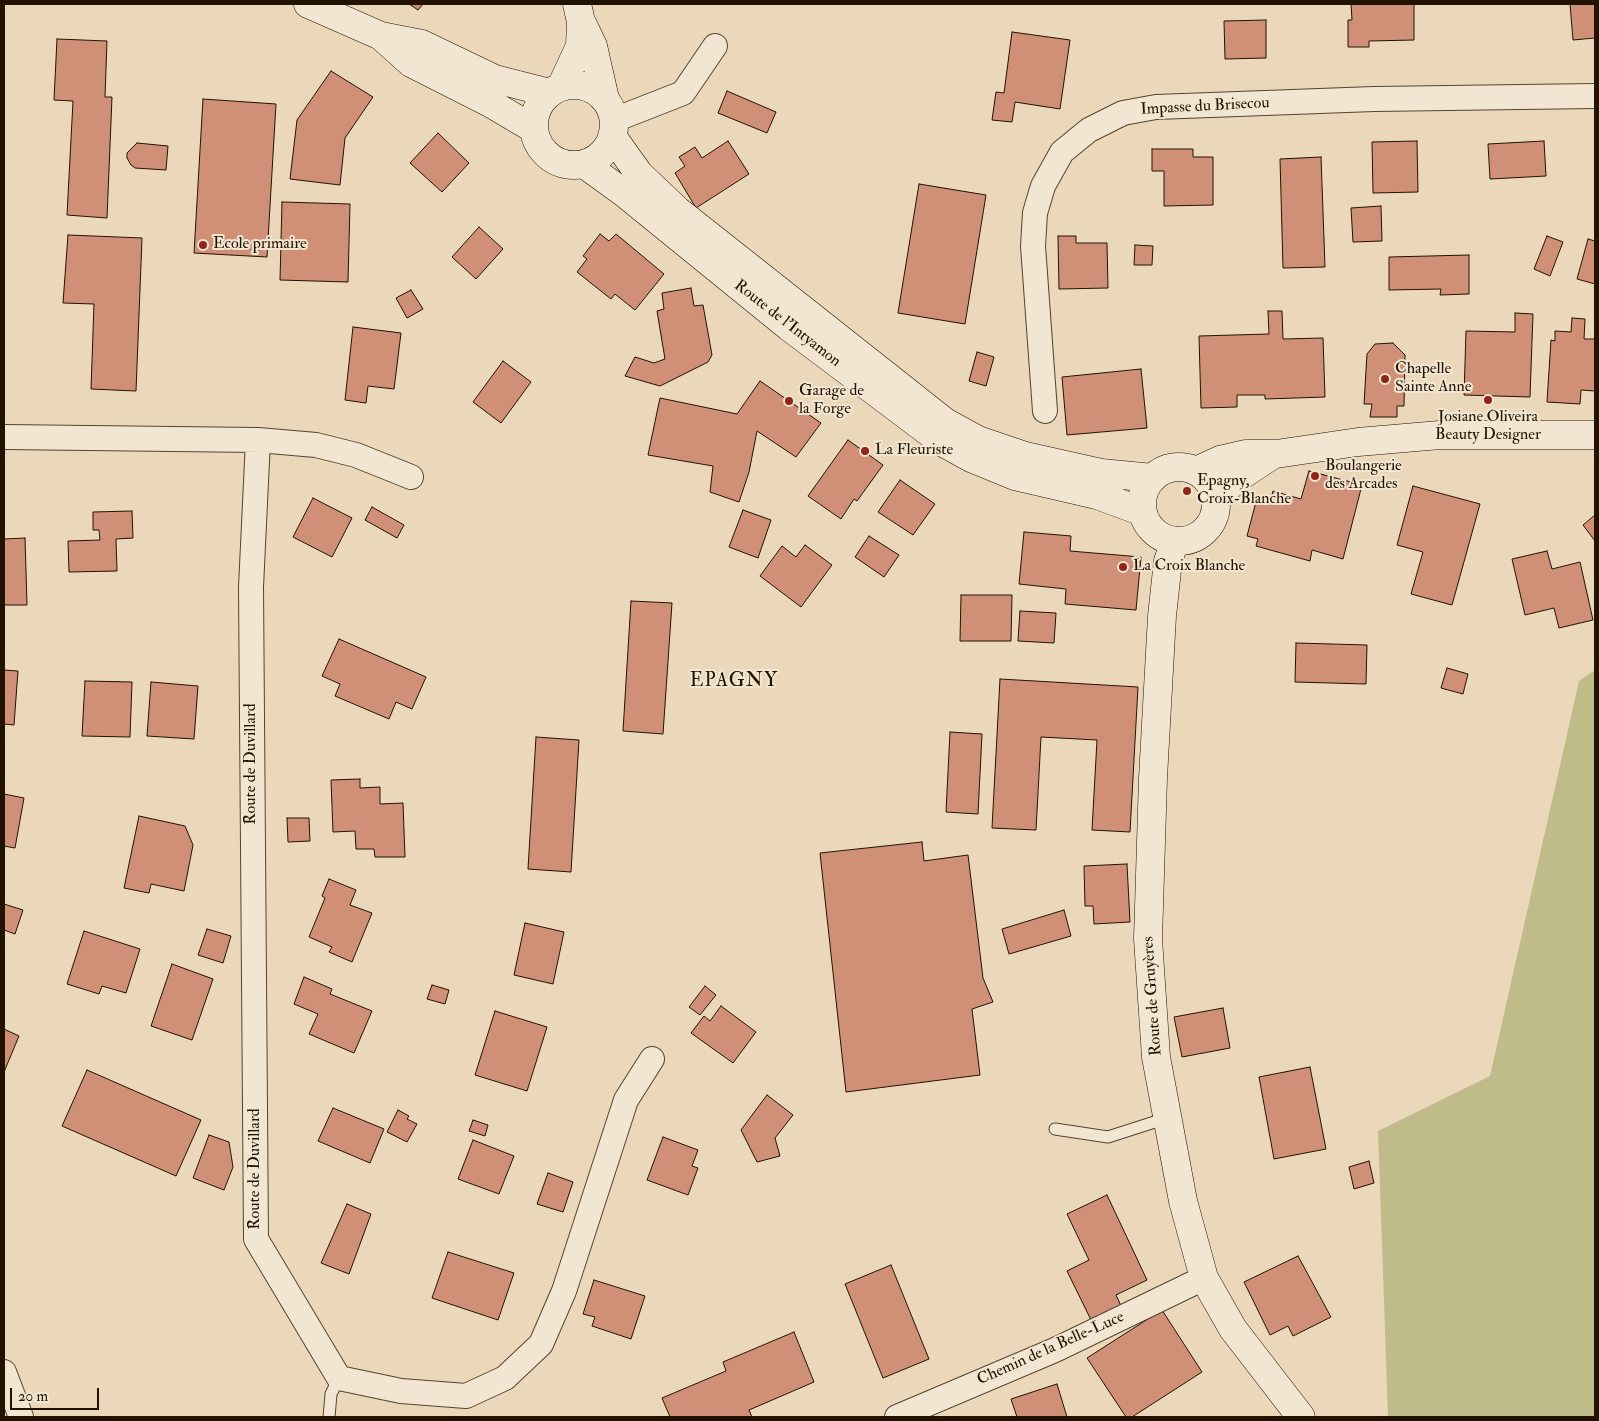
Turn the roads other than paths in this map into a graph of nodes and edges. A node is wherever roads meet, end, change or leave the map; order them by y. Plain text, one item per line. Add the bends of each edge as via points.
1 (308, 4) edge
2 (579, 13) edge
3 (381, 36) junction
4 (715, 46) dead end
5 (556, 90) junction
6 (1595, 96) edge
7 (610, 118) junction
8 (534, 129) junction
9 (584, 164) junction
10 (1045, 411) dead end
11 (1595, 435) edge
12 (4, 437) edge
13 (258, 440) junction
14 (1276, 454) junction
15 (1196, 471) junction
16 (411, 477) dead end
17 (1153, 478) junction
18 (1215, 498) junction
19 (1144, 512) junction
20 (1175, 540) junction
21 (652, 1059) dead end
22 (1167, 1118) junction
23 (1055, 1129) dead end
24 (1204, 1278) junction
25 (4, 1372) edge
26 (339, 1378) junction
27 (908, 1415) edge
28 (21, 1417) edge
29 (329, 1417) edge
30 (1301, 1417) edge

1 - 3 main road
2 - 5 main road via 579,51
2 - 7 main road via 593,46
3 - 5 main road via 422,44 495,79
3 - 8 main road via 411,62
4 - 7 street via 683,93
5 - 7 main road via 584,86
5 - 8 main road via 537,109
6 - 10 street, Impasse du Brisecou via 1374,99 1156,107 1123,113 1089,130 1062,152 1043,186 1035,213 1033,246
7 - 9 main road via 604,152
7 - 17 main road, Route de l'Intyamon via 636,170 678,211 945,422 978,440 1025,456 1101,473
8 - 9 main road via 540,148 551,158 564,164
9 - 19 main road, Route de l'Intyamon via 789,327 942,442 1015,476 1097,495
11 - 14 main road via 1440,436 1358,442
12 - 13 street
13 - 16 street via 316,445 356,455
13 - 26 street, Route de Duvillard via 251,587 256,1239
14 - 15 main road via 1246,454 1220,460
14 - 18 main road via 1242,475
15 - 17 main road via 1174,468
15 - 18 main road via 1207,479
17 - 19 main road via 1144,494
18 - 20 main road via 1215,513 1203,532 1190,539
19 - 20 main road via 1152,528
20 - 22 main road, Route de Gruyères via 1168,560 1162,616 1148,938 1156,1057
21 - 26 street via 626,1100 564,1291 541,1344 506,1378 466,1396 401,1392
22 - 23 lane via 1108,1137
22 - 24 main road, Route de Gruyères via 1183,1201
24 - 27 street, Chemin de la Belle-Luce via 1055,1350
24 - 30 main road, Route de Gruyères via 1233,1328
25 - 28 street
26 - 29 lane via 331,1394

